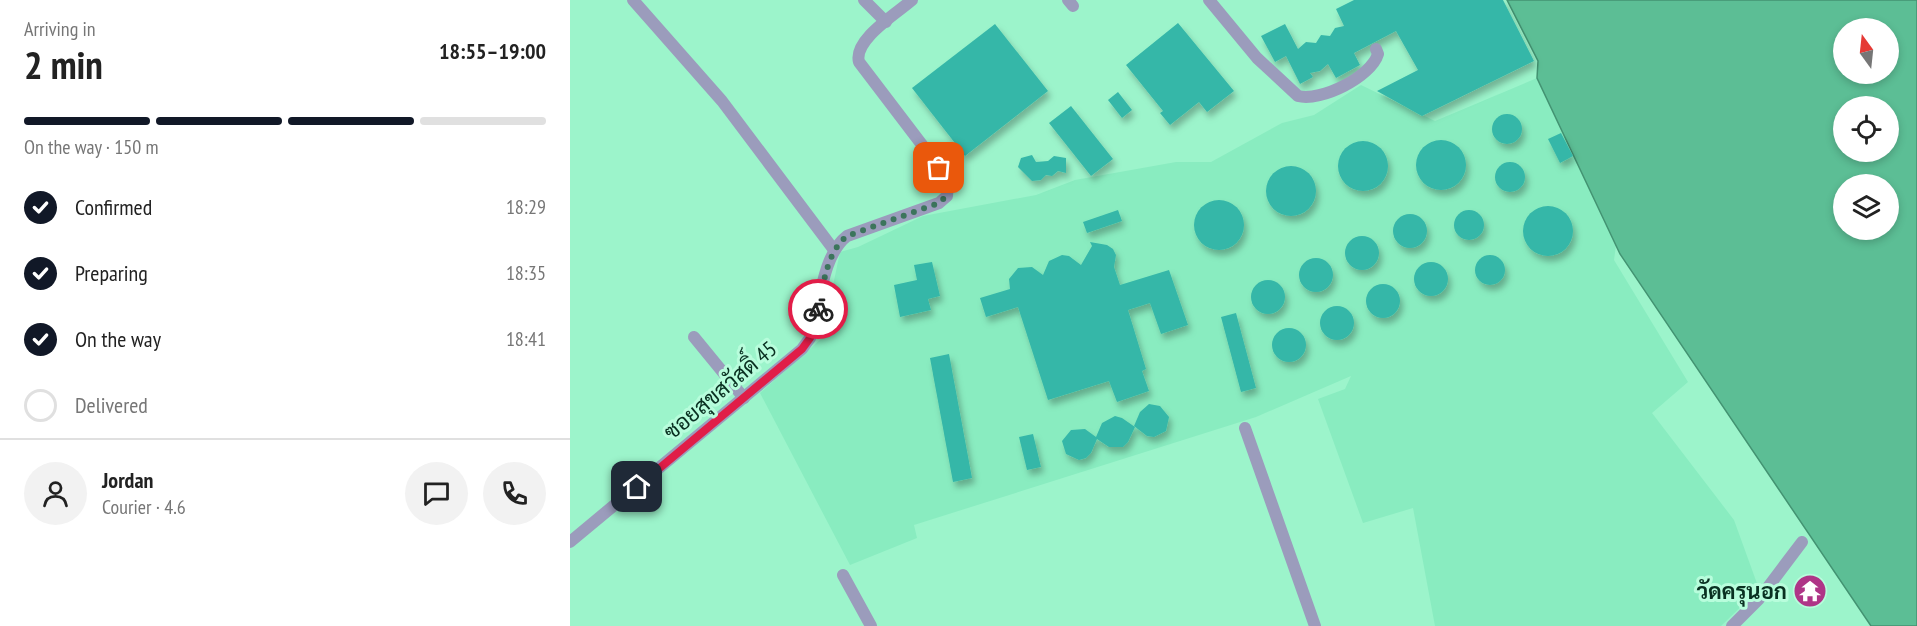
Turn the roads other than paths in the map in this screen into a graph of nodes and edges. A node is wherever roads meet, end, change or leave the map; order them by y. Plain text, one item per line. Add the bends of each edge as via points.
1 (633, 0) edge
2 (864, 0) edge
3 (912, 0) edge
4 (1209, 0) edge
5 (886, 22) junction
6 (1376, 49) dead end
7 (834, 250) junction
8 (694, 337) dead end
9 (744, 398) junction
10 (1245, 428) dead end
11 (570, 542) edge
12 (1802, 542) dead end
13 (843, 575) dead end
14 (871, 626) edge
15 (1314, 626) edge
16 (1732, 626) edge

1 - 7 street via 722,101
2 - 5 street
3 - 5 street
4 - 6 street via 1257,58 1298,96 1318,97 1346,84 1371,68 1378,54
5 - 7 street via 861,44 859,62 945,175 949,190 939,203 847,236
7 - 9 street, ซอยสุขสวัสดิ์ 45 via 810,338
8 - 9 street
9 - 11 street, ซอยสุขสวัสดิ์ 45
10 - 15 street
12 - 16 street via 1759,599
13 - 14 street

